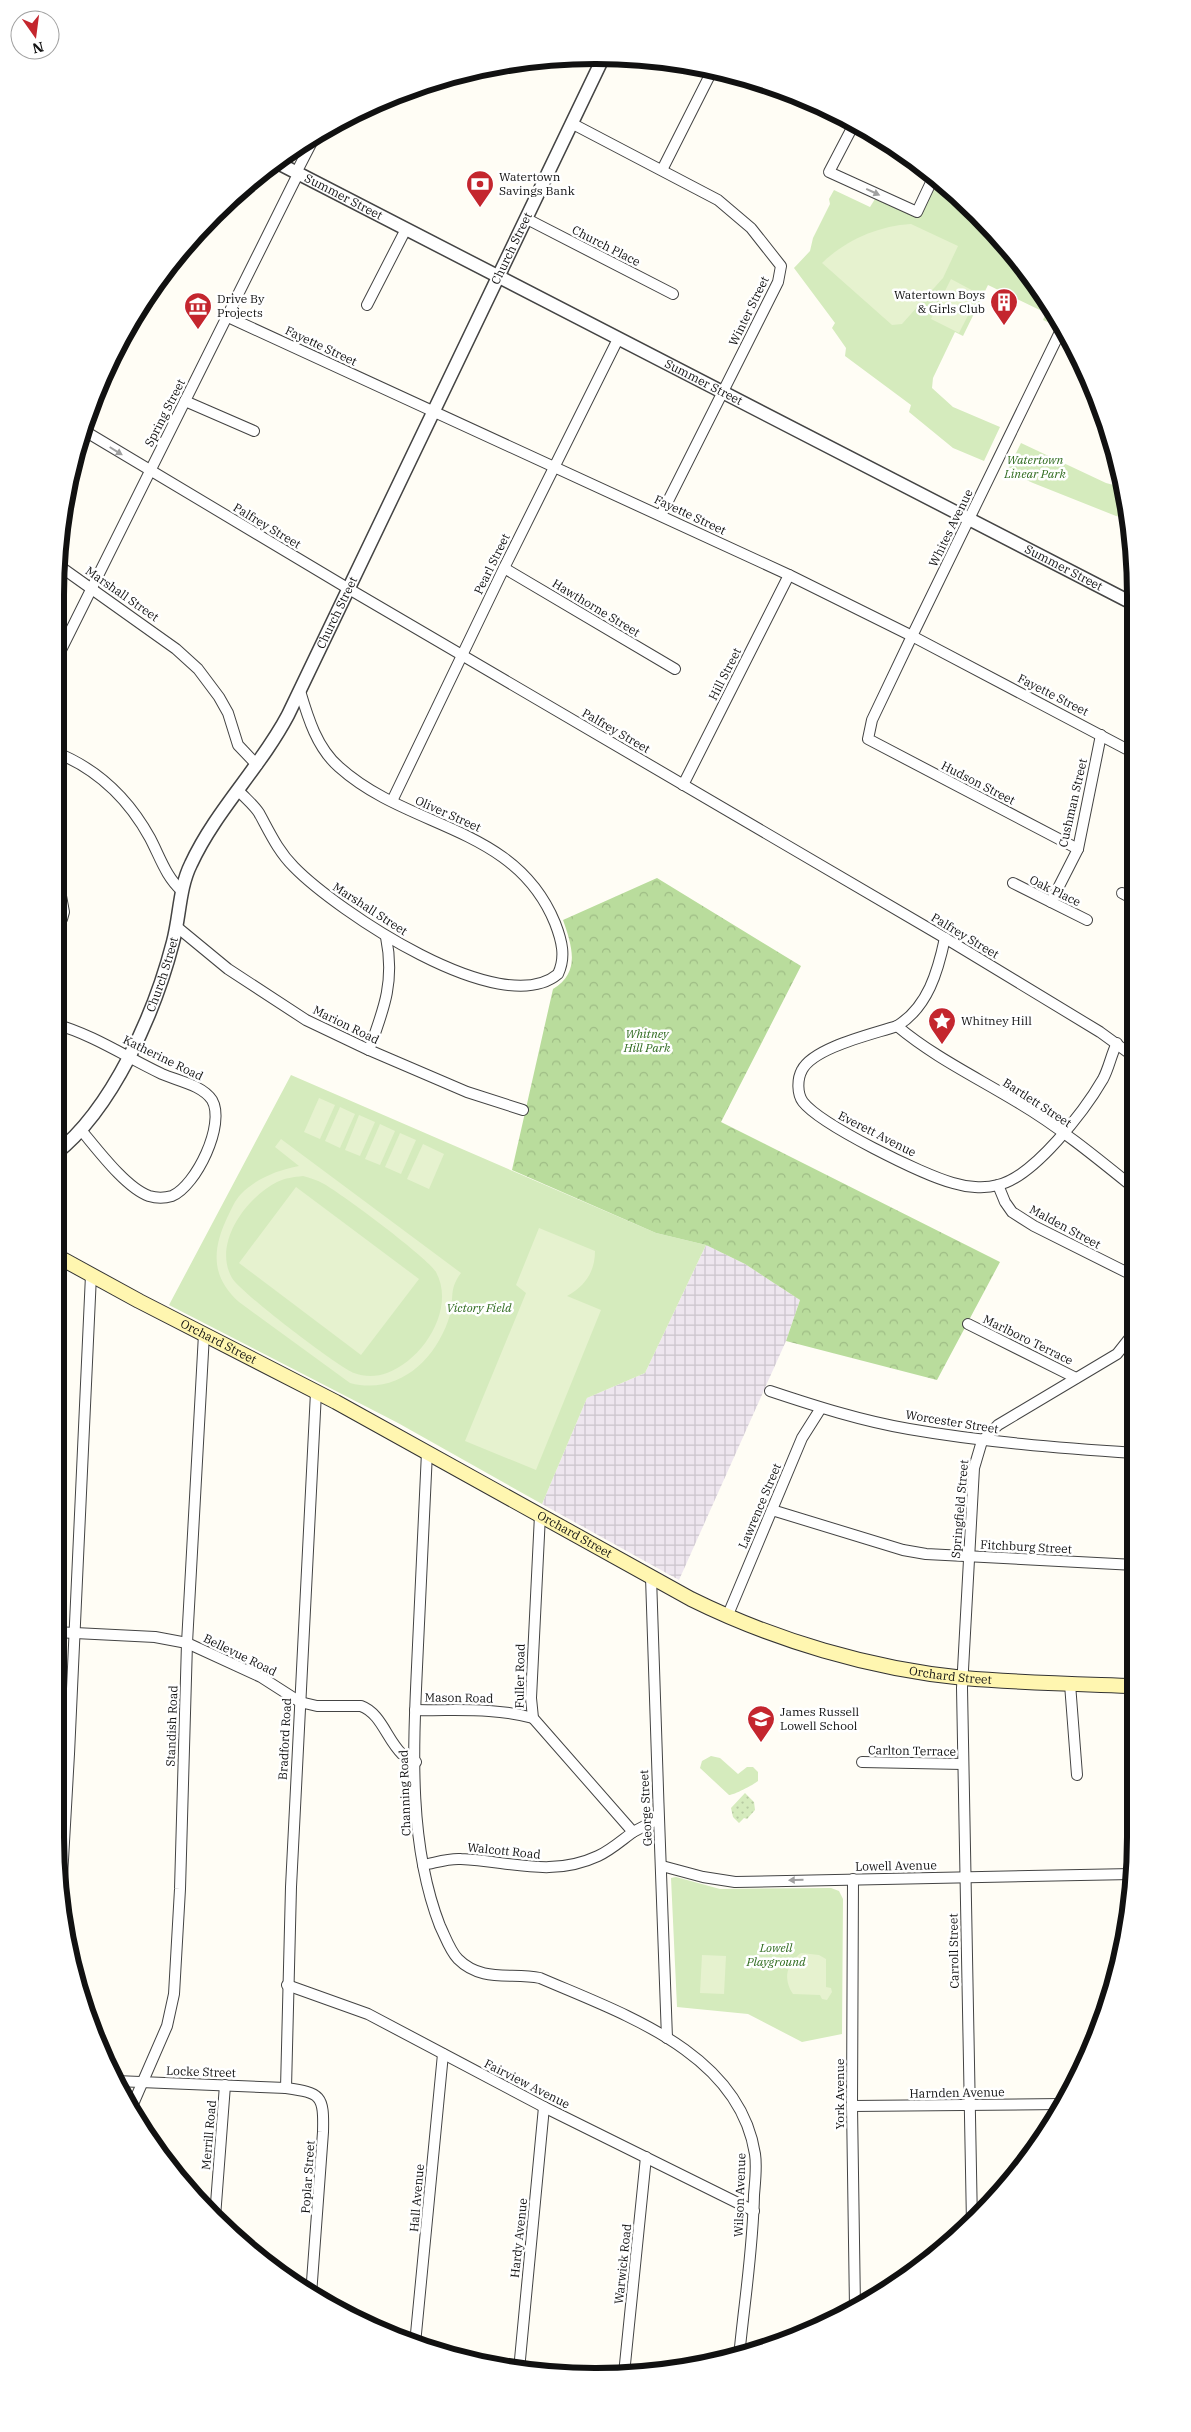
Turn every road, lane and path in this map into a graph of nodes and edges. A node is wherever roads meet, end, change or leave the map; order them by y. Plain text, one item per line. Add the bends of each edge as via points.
1 (600, 64) edge
2 (709, 76) edge
3 (573, 124) junction
4 (851, 130) edge
5 (309, 148) edge
6 (283, 166) edge
7 (662, 170) junction
8 (297, 173) junction
9 (931, 183) edge
10 (527, 219) junction
11 (406, 229) junction
12 (498, 277) junction
13 (673, 294) dead end
14 (367, 305) dead end
15 (228, 317) junction
16 (1059, 335) edge
17 (618, 339) junction
18 (723, 393) junction
19 (185, 401) junction
20 (434, 412) junction
21 (254, 431) dead end
22 (89, 433) edge
23 (554, 467) junction
24 (149, 471) junction
25 (661, 515) junction
26 (969, 520) junction
27 (504, 568) junction
28 (65, 569) edge
29 (789, 575) junction
30 (92, 588) junction
31 (349, 589) junction
32 (1127, 600) edge
33 (912, 636) junction
34 (64, 644) edge
35 (462, 655) junction
36 (675, 670) dead end
37 (300, 690) junction
38 (1101, 735) junction
39 (868, 739) joint
40 (1127, 749) edge
41 (64, 756) edge
42 (257, 765) junction
43 (683, 785) junction
44 (239, 791) junction
45 (392, 801) junction
46 (1078, 848) junction
47 (1013, 883) dead end
48 (182, 891) junction
49 (1122, 893) dead end
50 (1127, 896) edge
51 (1050, 902) junction
52 (1087, 920) dead end
53 (177, 926) junction
54 (386, 937) junction
55 (945, 938) junction
56 (558, 974) joint
57 (897, 1026) junction
58 (64, 1027) edge
59 (1116, 1043) junction
60 (369, 1050) junction
61 (1127, 1051) edge
62 (129, 1055) junction
63 (523, 1110) dead end
64 (81, 1130) junction
65 (1063, 1134) junction
66 (64, 1146) edge
67 (1127, 1183) edge
68 (998, 1185) junction
69 (64, 1260) edge
70 (1127, 1272) edge
71 (91, 1275) junction
72 (968, 1324) dead end
73 (204, 1334) junction
74 (1127, 1342) edge
75 (1076, 1378) junction
76 (316, 1392) junction
77 (770, 1392) dead end
78 (821, 1408) junction
79 (982, 1441) junction
80 (427, 1452) junction
81 (1127, 1452) edge
82 (772, 1510) junction
83 (540, 1515) junction
84 (969, 1557) junction
85 (1127, 1565) edge
86 (651, 1577) junction
87 (727, 1617) junction
88 (64, 1632) edge
89 (74, 1633) junction
90 (187, 1643) junction
91 (962, 1678) junction
92 (1070, 1684) junction
93 (1127, 1686) edge
94 (300, 1702) junction
95 (415, 1710) junction
96 (533, 1718) junction
97 (416, 1762) junction
98 (862, 1762) dead end
99 (963, 1764) junction
100 (1077, 1775) dead end
101 (658, 1819) junction
102 (633, 1832) junction
103 (64, 1835) edge
104 (423, 1865) junction
105 (662, 1866) junction
106 (1126, 1874) edge
107 (965, 1877) junction
108 (849, 1879) junction
109 (287, 1985) junction
110 (667, 2038) junction
111 (443, 2054) junction
112 (124, 2081) edge
113 (142, 2082) junction
114 (225, 2085) junction
115 (286, 2088) junction
116 (134, 2101) edge
117 (1055, 2104) edge
118 (970, 2105) junction
119 (852, 2106) junction
120 (544, 2107) junction
121 (646, 2157) junction
122 (216, 2209) edge
123 (754, 2211) junction
124 (972, 2213) edge
125 (312, 2286) edge
126 (855, 2300) edge
127 (416, 2337) edge
128 (740, 2348) edge
129 (520, 2363) edge
130 (625, 2367) edge

1 - 3 street, Church Street
2 - 7 street
3 - 7 street, Winter Street
3 - 10 street, Church Street
4 -> 9 street via 829,172 917,212
5 - 8 street, Spring Street
6 - 8 street, Summer Street
7 - 18 street, Winter Street via 732,211 757,234 781,266 778,282
8 - 11 street, Summer Street
8 - 15 street, Spring Street
10 - 12 street, Church Street
10 - 13 street, Church Place
11 - 12 street, Summer Street
11 - 14 street
12 - 17 street, Summer Street
12 - 20 street, Church Street
15 - 19 street, Spring Street
15 - 20 street, Fayette Street
16 - 26 street, Whites Avenue
17 - 18 street, Summer Street
17 - 23 street, Pearl Street
18 - 25 street, Winter Street
18 - 26 street, Summer Street
19 - 21 street
19 - 24 street, Spring Street
20 - 23 street, Fayette Street
20 - 31 street, Church Street
22 -> 24 street, Palfrey Street
23 - 25 street, Fayette Street
23 - 27 street, Pearl Street
24 - 30 street, Spring Street
24 - 31 street, Palfrey Street
25 - 29 street, Fayette Street
26 - 32 street, Summer Street
26 - 33 street, Whites Avenue
27 - 35 street, Pearl Street
27 - 36 street, Hawthorne Street
28 - 30 street, Marshall Street
29 - 33 street, Fayette Street
29 - 43 street, Hill Street
30 - 34 street, Spring Street
30 - 42 street, Marshall Street via 176,649 198,669 228,713 238,745
31 - 35 street, Palfrey Street
31 - 37 street, Church Street
33 - 38 street, Fayette Street
33 - 39 street, Whites Avenue via 872,720
35 - 43 street, Palfrey Street
35 - 45 street, Pearl Street
37 - 42 street, Church Street
37 - 45 street, Oliver Street via 316,734 330,758 352,777
38 - 40 street, Fayette Street
38 - 46 street, Cushman Street
39 - 46 street, Hudson Street
41 - 48 street via 85,765 122,796 149,836 167,873
42 - 44 street, Church Street
43 - 55 street, Palfrey Street
44 - 48 street, Church Street via 201,843
44 - 54 street, Marshall Street via 258,812 273,842 294,867 322,893
45 - 56 street, Oliver Street via 483,844 525,876 545,903 559,934 563,955
46 - 51 street, Cushman Street
47 - 51 street, Oak Place
48 - 53 street, Church Street
49 - 50 street
51 - 52 street, Oak Place
53 - 60 street, Marion Road via 228,969 292,1012
53 - 62 street, Church Street via 157,992
54 - 56 street, Marshall Street via 437,962 502,984 547,982
54 - 60 street via 390,962 389,992
55 - 57 street, Everett Avenue via 939,964 921,1003 907,1020
55 - 59 street, Palfrey Street
57 - 65 street, Bartlett Street via 917,1043 1018,1102
57 - 68 street, Everett Avenue via 828,1050 811,1060 802,1069 799,1080 802,1100 824,1122 919,1169 952,1183 972,1187
58 - 62 street, Katherine Road
59 - 61 street, Palfrey Street
59 - 65 street, Everett Avenue via 1104,1077
60 - 63 street, Marion Road via 467,1092
62 - 64 street, Church Street via 104,1100
62 - 64 street, Katherine Road via 162,1074 198,1088 211,1099 216,1115 214,1133 190,1179 172,1196 150,1196 133,1186
64 - 66 street, Church Street
65 - 67 street, Bartlett Street
65 - 68 street, Everett Avenue via 1034,1164
68 - 70 street, Malden Street via 1012,1212
69 - 71 main road, Orchard Street
71 - 73 main road, Orchard Street
71 - 89 street
72 - 75 street, Marlboro Terrace
73 - 76 main road, Orchard Street
73 - 90 street, Standish Road
74 - 75 street via 1117,1354
75 - 79 street via 1015,1414
76 - 80 main road, Orchard Street
76 - 94 street, Bradford Road
77 - 78 street, Worcester Street
78 - 79 street, Worcester Street via 906,1429
78 - 82 street, Lawrence Street via 802,1438
79 - 81 street, Worcester Street
79 - 84 street, Springfield Street via 974,1468
80 - 83 main road, Orchard Street
80 - 95 street, Channing Road
82 - 84 street, Fitchburg Street via 903,1550
82 - 87 street, Lawrence Street
83 - 86 main road, Orchard Street
83 - 96 street, Fuller Road via 530,1698
84 - 85 street, Fitchburg Street
84 - 91 street, Springfield Street
86 - 87 main road, Orchard Street
86 - 101 street, George Street
87 - 91 main road, Orchard Street via 819,1648
88 - 89 street, Bellevue Road
89 - 90 street, Bellevue Road via 155,1637
89 - 103 street
90 - 94 street, Bellevue Road via 261,1677
90 - 113 street, Standish Road via 174,1994 167,2026
91 - 92 main road, Orchard Street
91 - 99 street, Carroll Street
92 - 93 main road, Orchard Street
92 - 100 street
94 - 97 street, Bellevue Road via 367,1708 403,1755
94 - 109 street, Bradford Road
95 - 96 street, Mason Road via 468,1709 511,1712
95 - 97 street, Channing Road
96 - 102 street, Fuller Road
97 - 104 street, Channing Road via 417,1827
98 - 99 street, Carlton Terrace
99 - 107 street, Carroll Street
101 - 102 street
101 - 105 street, George Street
102 - 104 street, Walcott Road via 600,1856 555,1868 459,1858
104 - 110 street, Channing Road via 435,1912 458,1959 476,1971 497,1977 526,1975 540,1978
108 -> 105 street, Lowell Avenue via 735,1882
105 - 110 street, George Street
106 - 107 street, Lowell Avenue
107 - 108 street, Lowell Avenue
107 - 118 street, Carroll Street
108 - 119 street, York Avenue
109 - 111 street, Fairview Avenue via 368,2014
109 - 115 street, Bradford Road
110 - 123 street, Wilson Avenue via 703,2064 740,2106 749,2126 755,2156
111 - 120 street, Fairview Avenue
111 - 127 street, Hall Avenue
112 - 113 street, Locke Street
113 - 114 street, Locke Street
113 - 116 street, Standish Road
114 - 115 street, Locke Street
114 - 122 street, Merrill Road
115 - 125 street, Poplar Street via 312,2092 324,2111
117 - 118 street, Harnden Avenue
118 - 119 street, Harnden Avenue
118 - 124 street, Carroll Street
119 - 126 street, York Avenue
120 - 121 street, Fairview Avenue
120 - 129 street, Hardy Avenue
121 - 123 street, Fairview Avenue
121 - 130 street, Warwick Road
123 - 128 street, Wilson Avenue

